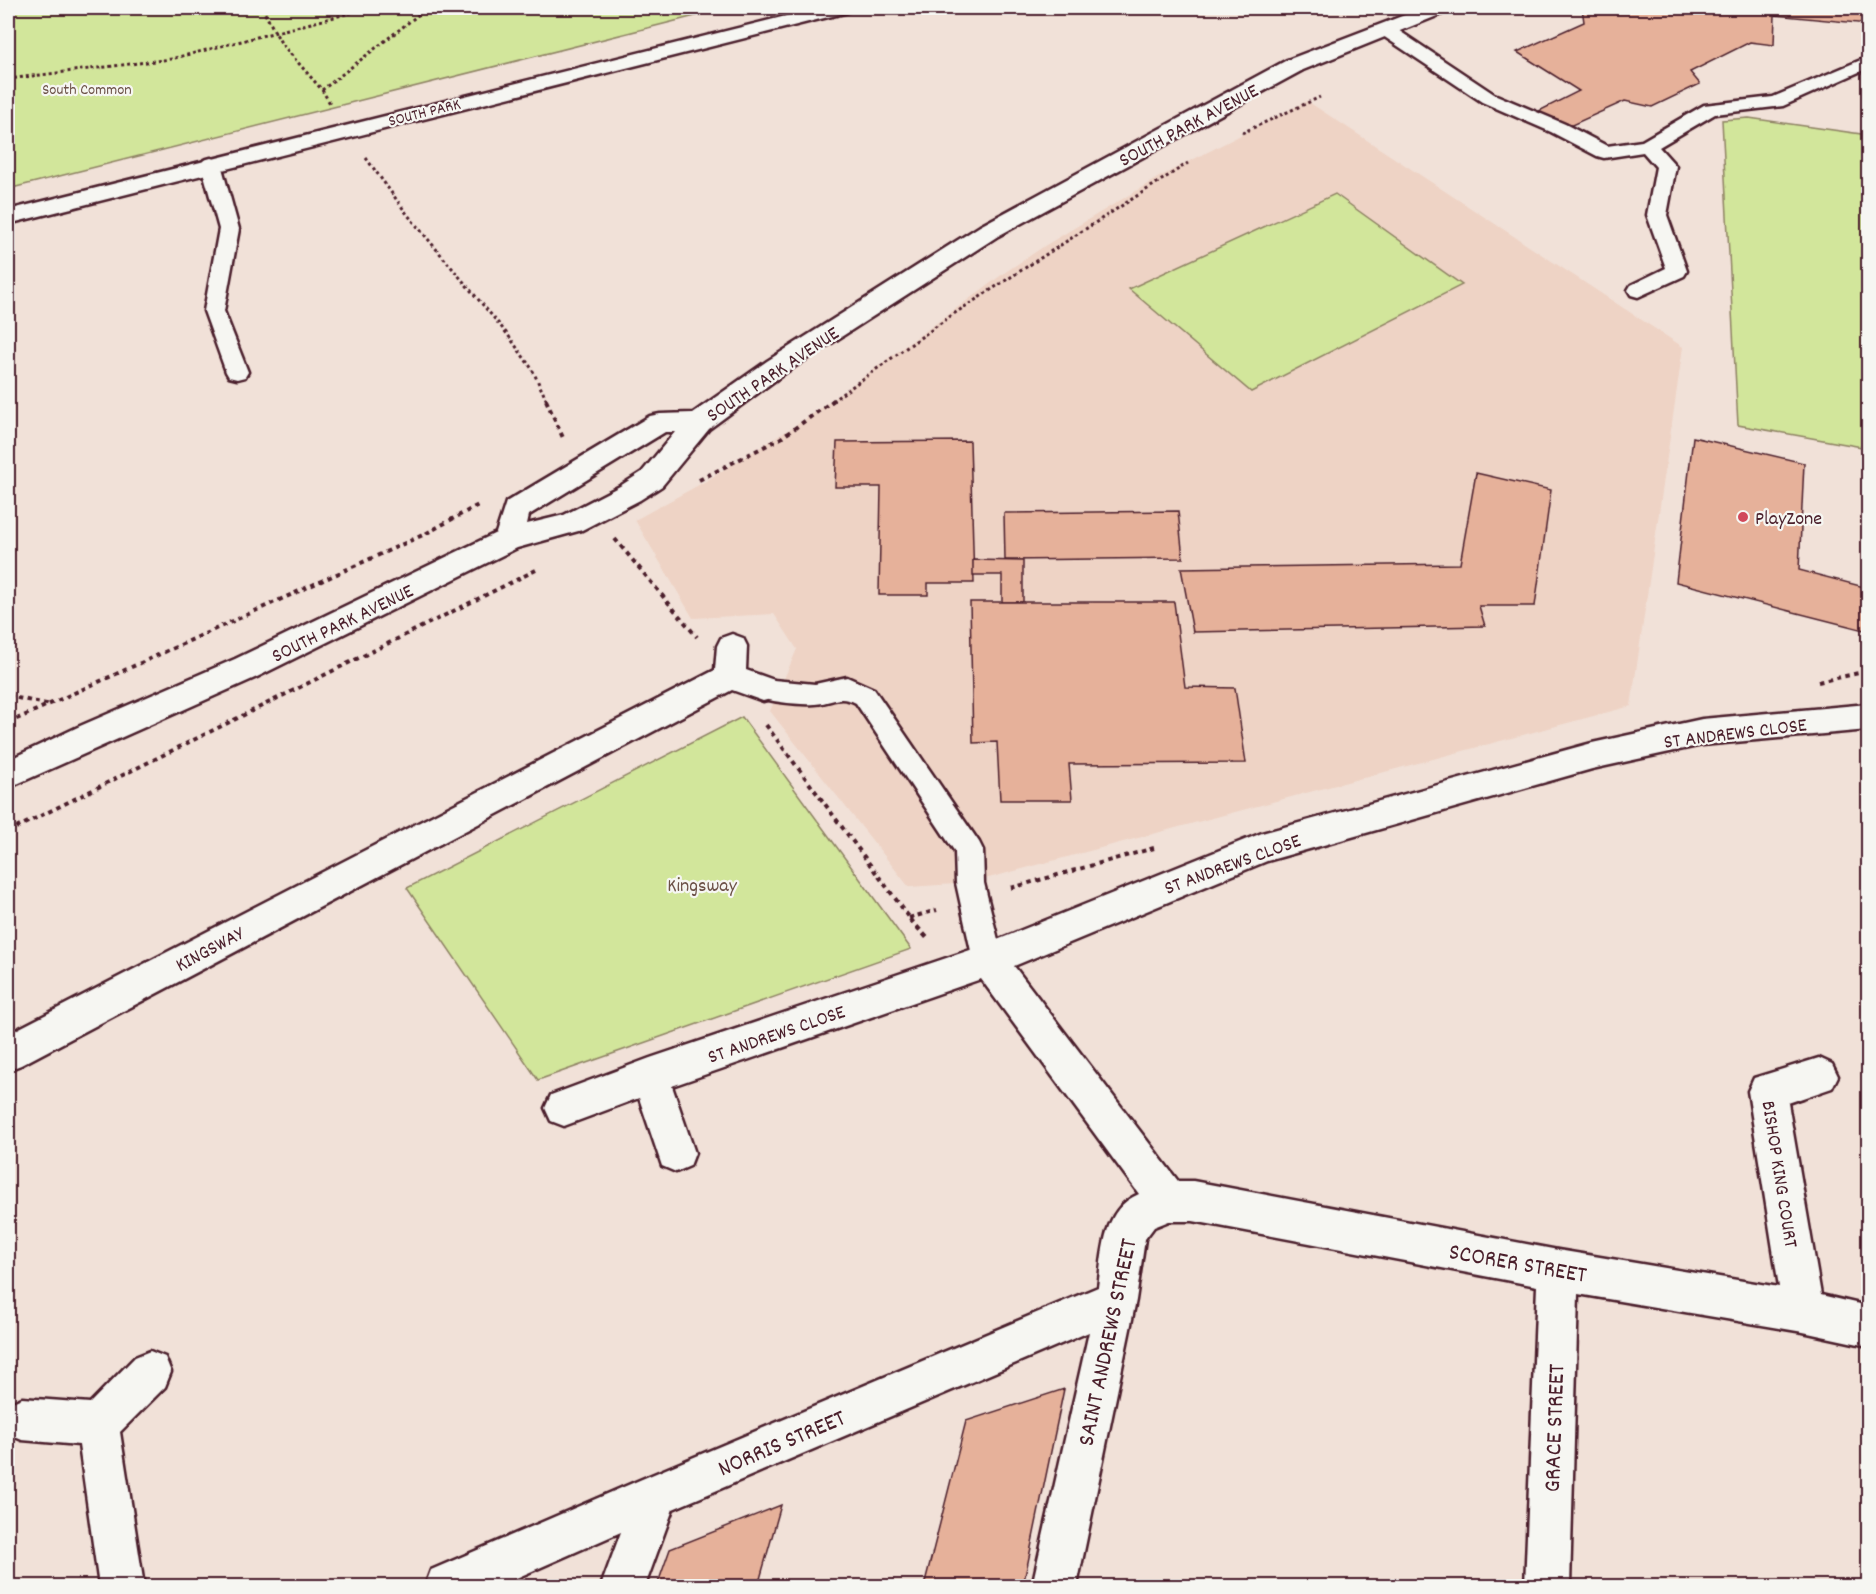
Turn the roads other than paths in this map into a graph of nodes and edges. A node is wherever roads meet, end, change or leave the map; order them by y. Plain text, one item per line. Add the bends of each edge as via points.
1 (842, 8) edge
2 (1440, 8) edge
3 (1386, 30) junction
4 (1869, 62) edge
5 (1647, 146) junction
6 (211, 164) junction
7 (8, 216) edge
8 (1638, 290) dead end
9 (237, 372) dead end
10 (699, 422) junction
11 (509, 539) junction
12 (763, 689) joint
13 (1869, 717) edge
14 (8, 775) edge
15 (988, 960) junction
16 (8, 1053) edge
17 (650, 1076) junction
18 (1819, 1076) dead end
19 (564, 1108) dead end
20 (676, 1153) dead end
21 (1168, 1201) junction
22 (1558, 1270) junction
23 (1116, 1300) junction
24 (1803, 1312) junction
25 (1869, 1326) edge
26 (150, 1372) dead end
27 (22, 1419) dead end
28 (98, 1425) junction
29 (657, 1494) junction
30 (121, 1587) edge
31 (447, 1587) edge
32 (624, 1587) edge
33 (1055, 1587) edge
34 (1548, 1587) edge

1 - 6 street, SOUTH PARK
2 - 3 street, SOUTH PARK AVENUE
3 - 5 lane via 1488,98 1604,153
3 - 10 street, SOUTH PARK AVENUE via 1295,65 989,231
4 - 5 lane via 1777,102 1710,109
5 - 8 lane via 1666,166 1657,215 1677,271
6 - 7 street, SOUTH PARK
6 - 9 lane via 229,229 214,311
10 - 11 street, SOUTH PARK AVENUE via 652,479 572,523
10 - 11 street via 660,423 557,483 516,509
11 - 14 street, SOUTH PARK AVENUE via 246,668
12 - 15 lane via 816,694 847,687 865,696 969,850 970,883
12 - 16 street, KINGSWAY via 731,661
13 - 15 street, ST ANDREWS CLOSE via 1702,732 1592,756 1262,848
15 - 17 street, ST ANDREWS CLOSE
15 - 21 street
17 - 19 street, ST ANDREWS CLOSE
17 - 20 street
18 - 24 street, BISHOP KING COURT via 1767,1091
21 - 22 street, SCORER STREET via 1194,1201
21 - 23 street, SAINT ANDREWS STREET via 1140,1213 1126,1232
22 - 24 street, SCORER STREET
22 - 34 street, GRACE STREET
23 - 29 street, NORRIS STREET
23 - 33 street, SAINT ANDREWS STREET
24 - 25 street, SCORER STREET
26 - 28 street
27 - 28 street
28 - 30 street
29 - 31 street, NORRIS STREET
29 - 32 street

